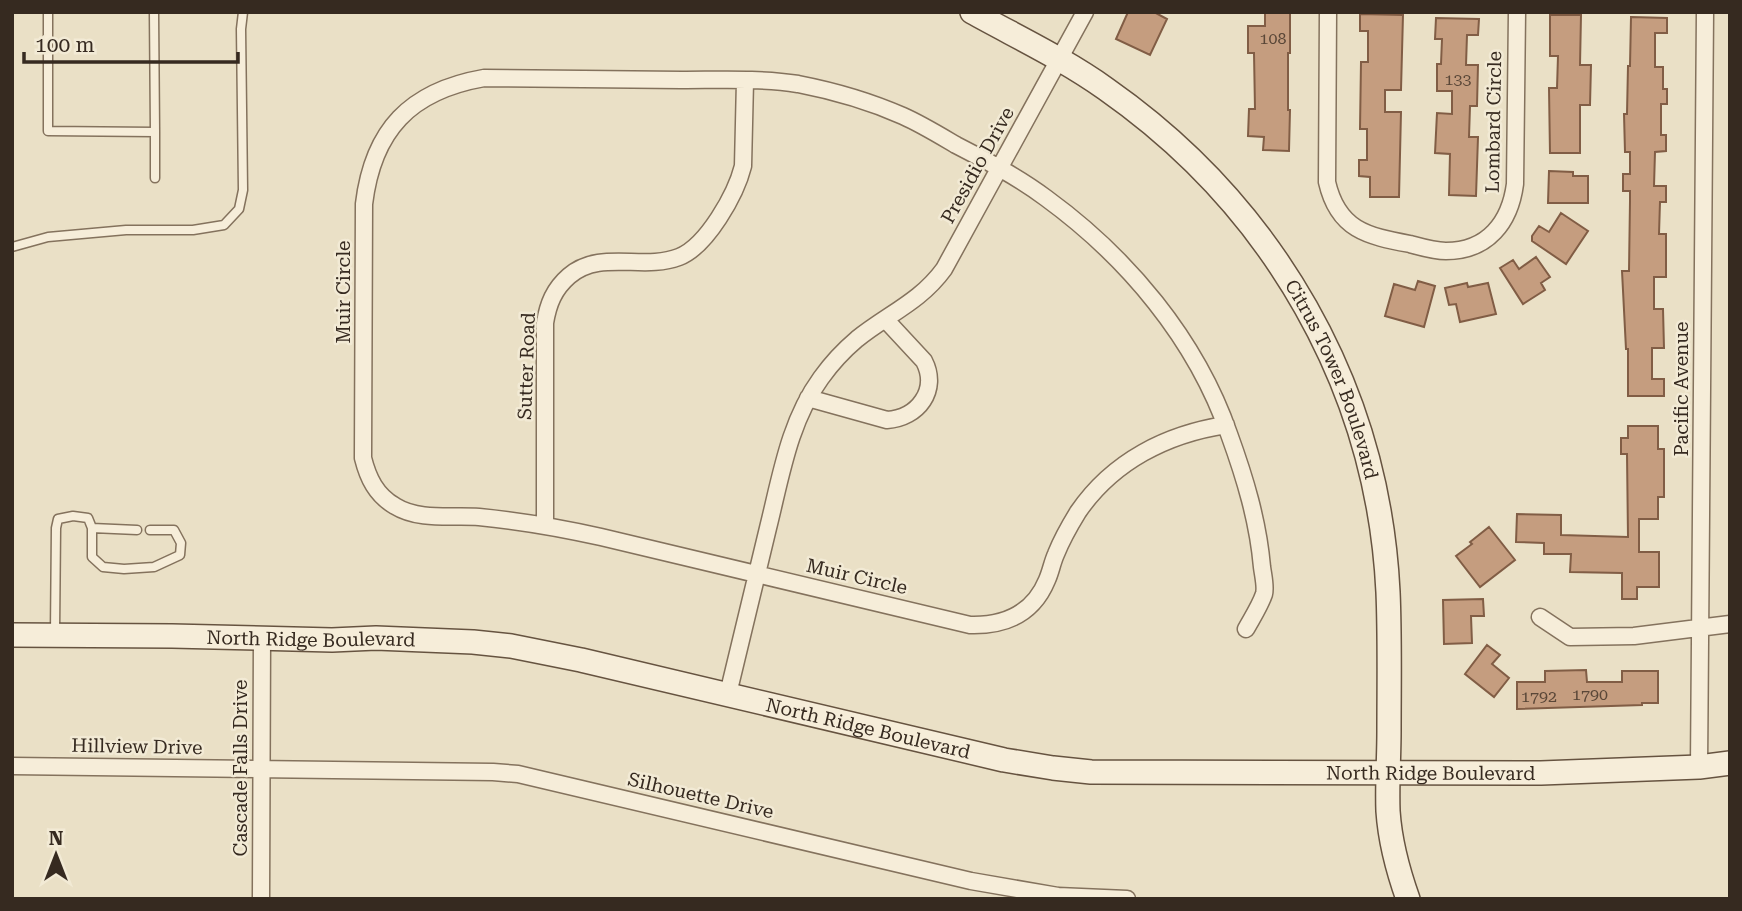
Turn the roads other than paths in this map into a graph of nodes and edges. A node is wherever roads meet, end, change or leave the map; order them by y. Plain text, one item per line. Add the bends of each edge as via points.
1 (48, 12) edge
2 (154, 12) edge
3 (243, 12) edge
4 (972, 12) edge
5 (1085, 12) edge
6 (1328, 12) edge
7 (1517, 12) edge
8 (1705, 12) edge
9 (1059, 59) junction
10 (744, 81) junction
11 (155, 132) junction
12 (1000, 168) junction
13 (155, 178) dead end
14 (12, 247) edge
15 (885, 319) junction
16 (808, 398) junction
17 (1226, 425) junction
18 (545, 525) junction
19 (92, 528) junction
20 (137, 530) dead end
21 (150, 530) dead end
22 (757, 574) junction
23 (1540, 617) dead end
24 (1730, 624) edge
25 (1700, 628) junction
26 (1246, 629) dead end
27 (12, 635) edge
28 (55, 635) junction
29 (262, 637) junction
30 (728, 694) junction
31 (1730, 763) edge
32 (12, 765) edge
33 (1699, 767) junction
34 (261, 769) junction
35 (1389, 773) junction
36 (1058, 897) edge
37 (261, 899) edge
38 (1127, 899) edge
39 (1408, 899) edge

1 - 11 lane via 48,131
2 - 11 lane
3 - 14 lane via 243,190 239,209 224,225 48,237
4 - 9 street, Citrus Tower Boulevard
5 - 9 street, Presidio Drive
6 - 7 street, Lombard Circle via 1327,182 1337,210 1359,231 1443,251 1474,246 1487,238 1499,227 1513,200
8 - 25 street, Pacific Avenue
9 - 12 street, Presidio Drive
9 - 35 street, Citrus Tower Boulevard via 1149,121 1214,181 1269,250 1322,335 1361,435 1382,531 1388,590
10 - 12 street, Muir Circle via 794,84 869,102
10 - 18 street, Sutter Road via 740,180 705,238 693,249 667,260 586,265 553,295 545,323
10 - 18 street, Muir Circle via 484,78 461,82 442,88 406,111 373,160 364,204 363,458 367,473 384,498 411,513
11 - 13 lane
12 - 15 street, Presidio Drive via 934,283
12 - 17 street, Muir Circle via 1074,219 1139,283 1188,350
15 - 16 street, Presidio Drive via 838,357
15 - 16 street via 929,370 924,400 908,415 887,420
16 - 22 street, Presidio Drive via 789,440
17 - 22 street, Muir Circle via 1154,446 1113,474 1079,510 1040,594 1018,615 1004,621 970,625
17 - 26 street, Muir Circle via 1253,510 1265,592
18 - 22 street, Muir Circle
19 - 20 lane
19 - 21 lane via 92,557 103,566 124,569 155,567 180,555 181,543 174,530
19 - 28 lane via 88,518 58,519
22 - 30 street, Presidio Drive
23 - 25 street via 1570,637
24 - 25 street
25 - 33 street, Pacific Avenue
27 - 28 street, North Ridge Boulevard
28 - 29 street, North Ridge Boulevard
29 - 30 street, North Ridge Boulevard via 511,646
29 - 34 street, Cascade Falls Drive
30 - 35 street, North Ridge Boulevard via 1053,768
31 - 33 street, North Ridge Boulevard
32 - 34 street, Hillview Drive
33 - 35 street, North Ridge Boulevard via 1541,774
34 - 36 street, Silhouette Drive via 518,774 971,881
34 - 37 street, Cascade Falls Drive
35 - 39 street, Citrus Tower Boulevard via 1388,812
36 - 38 street, Silhouette Drive

